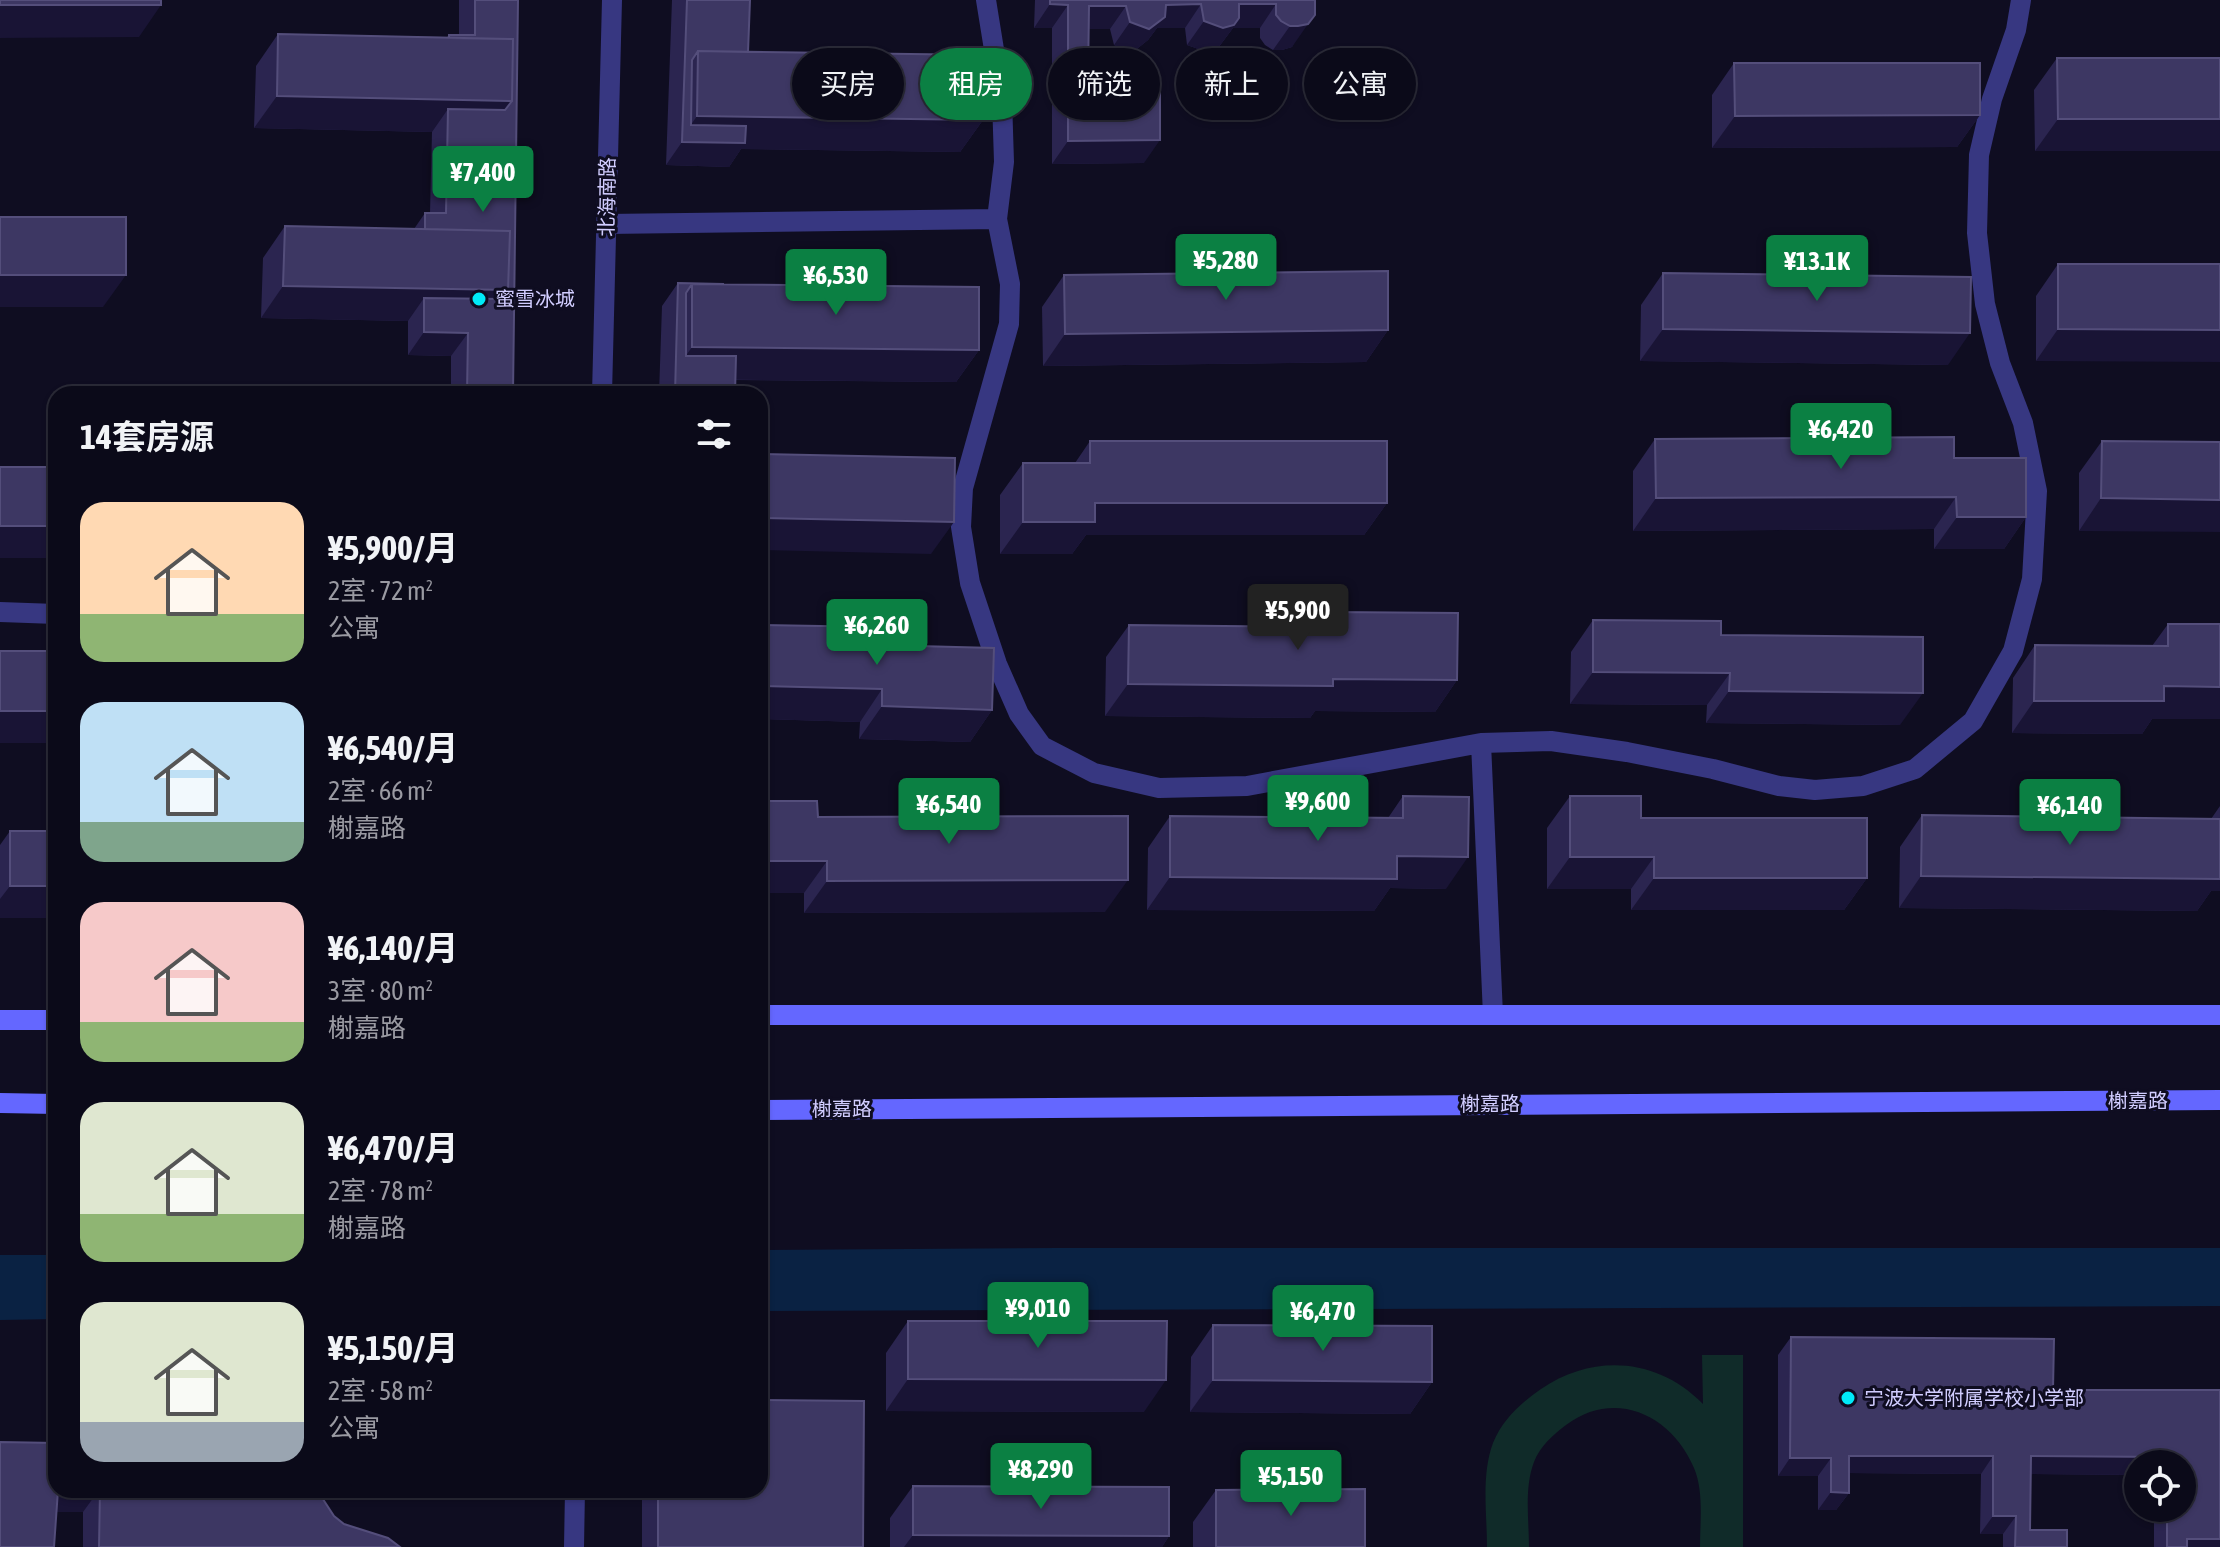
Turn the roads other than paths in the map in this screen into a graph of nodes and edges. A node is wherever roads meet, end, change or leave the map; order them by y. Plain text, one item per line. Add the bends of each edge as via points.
1 (612, 0) edge
2 (986, 0) edge
3 (2021, 0) edge
4 (997, 219) junction
5 (606, 224) junction
6 (602, 386) edge
7 (0, 612) edge
8 (48, 614) edge
9 (1481, 743) junction
10 (768, 1015) edge
11 (1493, 1015) junction
12 (2220, 1015) edge
13 (0, 1020) edge
14 (48, 1020) edge
15 (2220, 1100) edge
16 (0, 1103) edge
17 (48, 1104) edge
18 (768, 1110) edge
19 (575, 1498) edge
20 (574, 1547) edge

1 - 5 street, 北海南路
2 - 4 street via 1002,99 1004,162
3 - 9 street via 1979,155 1977,233 1985,304 2023,423 2037,491 2032,579 2013,651 1973,721 1915,769 1863,786 1815,790 1551,741
4 - 5 street
4 - 9 street via 1010,284 1009,324 963,488 961,527 970,583 997,664 1019,714 1042,746 1094,773 1159,788 1247,786
5 - 6 street, 北海南路
7 - 8 street
9 - 11 street
10 - 11 main road
11 - 12 main road
13 - 14 main road
15 - 18 main road, 榭嘉路
16 - 17 main road
19 - 20 street

